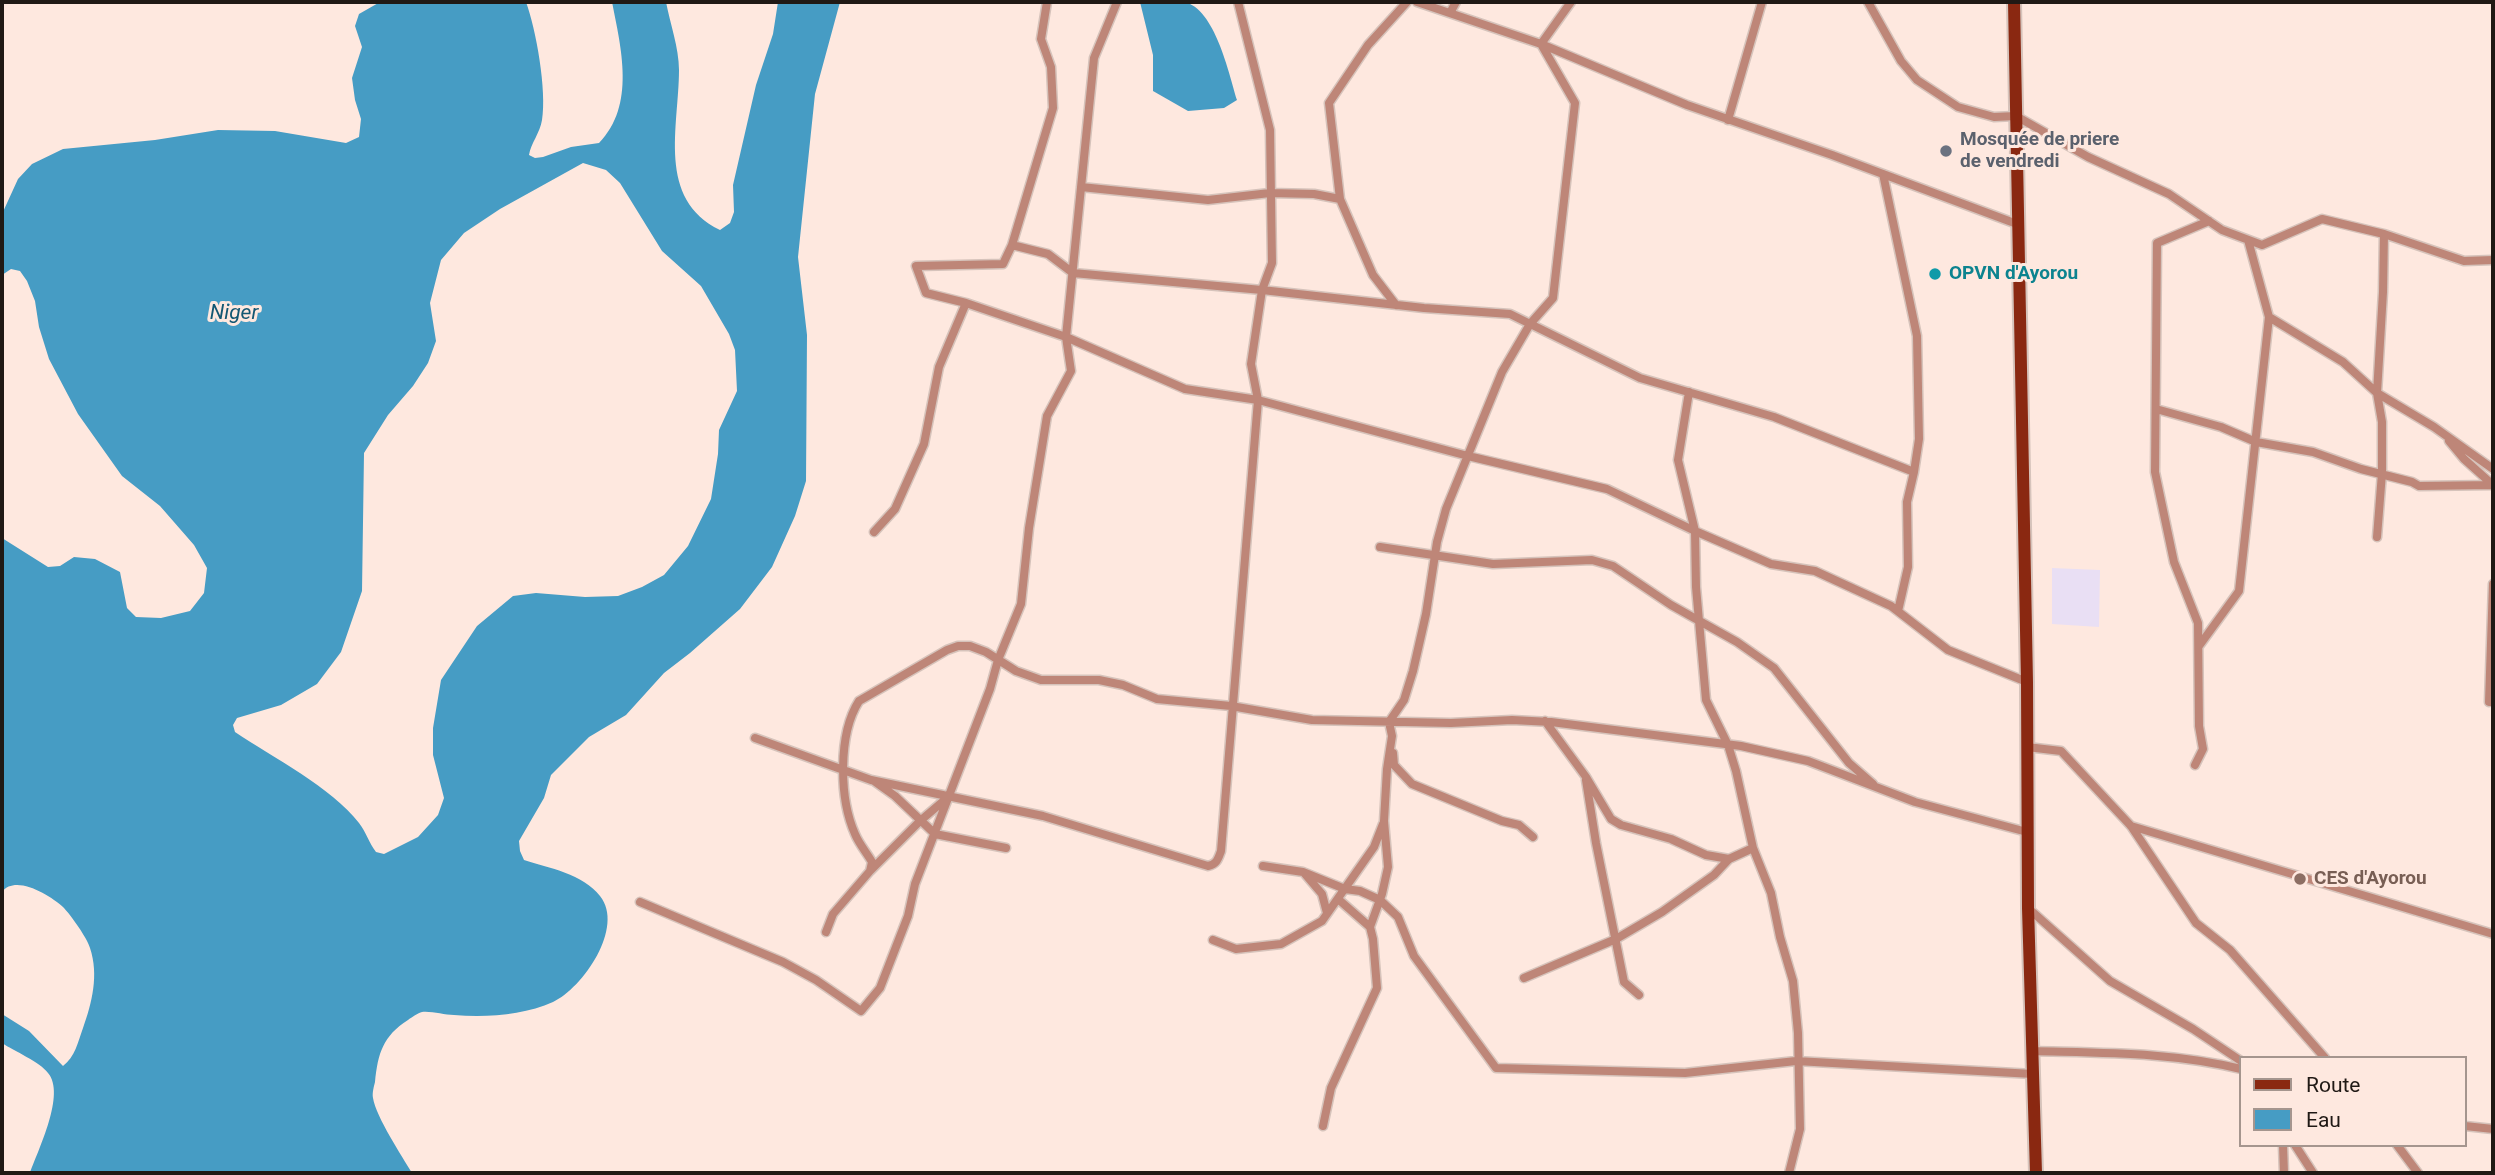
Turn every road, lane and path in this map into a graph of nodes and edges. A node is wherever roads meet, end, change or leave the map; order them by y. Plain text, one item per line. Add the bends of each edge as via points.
1 (1047, 2) edge
2 (1116, 2) edge
3 (1238, 2) edge
4 (1407, 2) edge
5 (1417, 2) edge
6 (1456, 2) edge
7 (1571, 2) edge
8 (1762, 2) edge
9 (1868, 2) edge
10 (2014, 2) edge
11 (1450, 13) junction
12 (1541, 44) junction
13 (2016, 116) junction
14 (1728, 120) junction
15 (1883, 174) junction
16 (1081, 187) junction
17 (1270, 193) junction
18 (1340, 199) junction
19 (2209, 221) junction
20 (2017, 224) junction
21 (2384, 234) junction
22 (2248, 240) junction
23 (1012, 245) junction
24 (2493, 260) edge
25 (1073, 273) junction
26 (1262, 290) junction
27 (966, 303) junction
28 (1396, 305) junction
29 (2269, 317) junction
30 (1530, 324) junction
31 (1066, 337) junction
32 (1689, 392) junction
33 (2377, 393) junction
34 (1258, 400) junction
35 (2156, 409) junction
36 (2443, 433) junction
37 (2256, 442) junction
38 (1468, 456) junction
39 (2493, 469) edge
40 (1914, 472) junction
41 (2382, 473) junction
42 (2493, 485) edge
43 (1695, 531) junction
44 (874, 532) dead end
45 (2377, 537) dead end
46 (1380, 547) dead end
47 (1435, 557) junction
48 (2493, 584) edge
49 (1898, 611) junction
50 (1699, 620) junction
51 (2198, 648) junction
52 (998, 660) junction
53 (2027, 682) junction
54 (2489, 702) dead end
55 (1231, 706) junction
56 (1545, 721) junction
57 (1389, 722) junction
58 (1392, 736) junction
59 (755, 738) dead end
60 (1728, 744) junction
61 (2027, 747) junction
62 (2195, 765) dead end
63 (842, 768) junction
64 (1586, 777) junction
65 (871, 780) junction
66 (1878, 788) junction
67 (949, 796) junction
68 (920, 821) junction
69 (1384, 821) junction
70 (2131, 826) junction
71 (2027, 832) junction
72 (935, 834) junction
73 (1533, 837) dead end
74 (1006, 848) dead end
75 (1753, 848) junction
76 (1729, 859) junction
77 (1263, 866) dead end
78 (870, 871) junction
79 (1303, 872) junction
80 (1345, 889) junction
81 (1338, 899) junction
82 (1380, 900) junction
83 (640, 902) dead end
84 (2028, 908) junction
85 (1327, 914) junction
86 (1370, 927) junction
87 (826, 932) dead end
88 (2493, 934) edge
89 (1616, 939) junction
90 (1213, 940) dead end
91 (1524, 978) dead end
92 (1640, 995) dead end
93 (2032, 1051) junction
94 (2323, 1056) edge
95 (2240, 1060) edge
96 (1799, 1061) junction
97 (2240, 1069) edge
98 (2033, 1074) junction
99 (1322, 1126) dead end
100 (2467, 1126) edge
101 (2493, 1129) edge
102 (2283, 1147) edge
103 (2296, 1147) edge
104 (2398, 1147) edge
105 (1789, 1173) edge
106 (2036, 1173) edge
107 (2284, 1173) edge
108 (2313, 1173) edge
109 (2418, 1173) edge

1 - 23 street via 1041,39 1051,67 1053,108
2 - 16 street via 1094,58
3 - 17 street via 1270,130
4 - 18 street via 1368,45 1329,103
5 - 11 street
6 - 11 street
7 - 12 street
8 - 14 street
9 - 13 street via 1917,80 1958,107 1994,117
10 - 13 main road
11 - 12 street
12 - 14 street
12 - 30 street via 1575,103 1553,298
13 - 19 street via 2088,157 2169,194
13 - 20 main road
14 - 15 street
15 - 20 street
15 - 40 street via 1917,336 1919,439
16 - 17 street via 1208,200
16 - 25 street
17 - 18 street
17 - 26 street via 1272,263
18 - 28 street via 1373,275
19 - 22 street
19 - 35 street via 2157,243
20 - 53 main road
21 - 22 street via 2322,219 2262,245
21 - 24 street via 2465,261
21 - 33 street
22 - 29 street
23 - 25 street via 1048,254
23 - 27 street via 1003,264 916,266 926,293
25 - 26 street
25 - 31 street
26 - 28 street
26 - 34 street via 1251,364
27 - 31 street
27 - 44 street via 939,367 924,444 895,509
28 - 30 street via 1510,314
29 - 33 street via 2343,362
29 - 37 street
30 - 32 street via 1640,377
30 - 38 street via 1502,373
31 - 34 street via 1185,389
31 - 52 street via 1071,371 1047,416 1021,604
32 - 40 street via 1774,417
32 - 43 street via 1678,460
33 - 36 street
33 - 41 street
34 - 38 street
34 - 55 street
35 - 37 street
35 - 51 street via 2155,472 2174,562 2198,623
36 - 39 street
36 - 42 street
37 - 41 street via 2313,452
37 - 51 street via 2239,591
38 - 43 street via 1607,489
38 - 47 street via 1446,509
40 - 49 street via 1907,502 1908,566
41 - 42 street via 2419,486
41 - 45 street
43 - 49 street via 1772,564 1815,571
43 - 50 street
46 - 47 street
47 - 50 street via 1493,565 1592,560 1613,566
47 - 57 street via 1413,671 1404,700
48 - 54 street
49 - 53 street via 1948,650
50 - 60 street via 1706,700
50 - 66 street via 1774,668 1850,763
51 - 62 street via 2203,749
52 - 55 street via 1041,680 1099,680 1157,699
52 - 63 street via 970,646 958,646 859,701
52 - 67 street
53 - 61 main road
55 - 57 street via 1312,720
55 - 67 street via 1221,851 1208,866 1043,816
56 - 57 street
56 - 60 street
56 - 64 street
57 - 58 street
58 - 69 street
58 - 73 street via 1394,765 1412,784 1519,825
59 - 63 street
60 - 66 street via 1808,761
60 - 75 street
61 - 70 street via 2061,751
61 - 71 main road
63 - 65 street
63 - 78 street via 855,834 872,862
64 - 76 street via 1611,819 1621,825
64 - 89 street
65 - 67 street
65 - 68 street
66 - 71 street
67 - 68 street
67 - 72 street
68 - 72 street
68 - 78 street
69 - 80 street via 1374,847
69 - 82 street via 1388,867
70 - 88 street
70 - 94 street via 2196,923 2230,950
71 - 84 main road
72 - 74 street
72 - 83 street via 880,988 861,1011 783,962
75 - 76 street
75 - 96 street via 1771,893 1793,981
76 - 89 street via 1693,890
77 - 79 street
78 - 87 street via 833,914
79 - 80 street
79 - 85 street via 1322,894
80 - 81 street
80 - 82 street
81 - 85 street
81 - 86 street
82 - 86 street
82 - 96 street via 1398,917 1414,956 1496,1068 1685,1073
84 - 93 main road
84 - 95 street via 2110,981
85 - 90 street via 1281,944 1236,948
86 - 99 street via 1377,988 1331,1088
89 - 91 street
89 - 92 street via 1624,982
93 - 97 street via 2206,1060
93 - 98 main road
96 - 98 street
96 - 105 street via 1800,1129
98 - 106 main road
100 - 101 street
102 - 107 street
103 - 108 street
104 - 109 street

